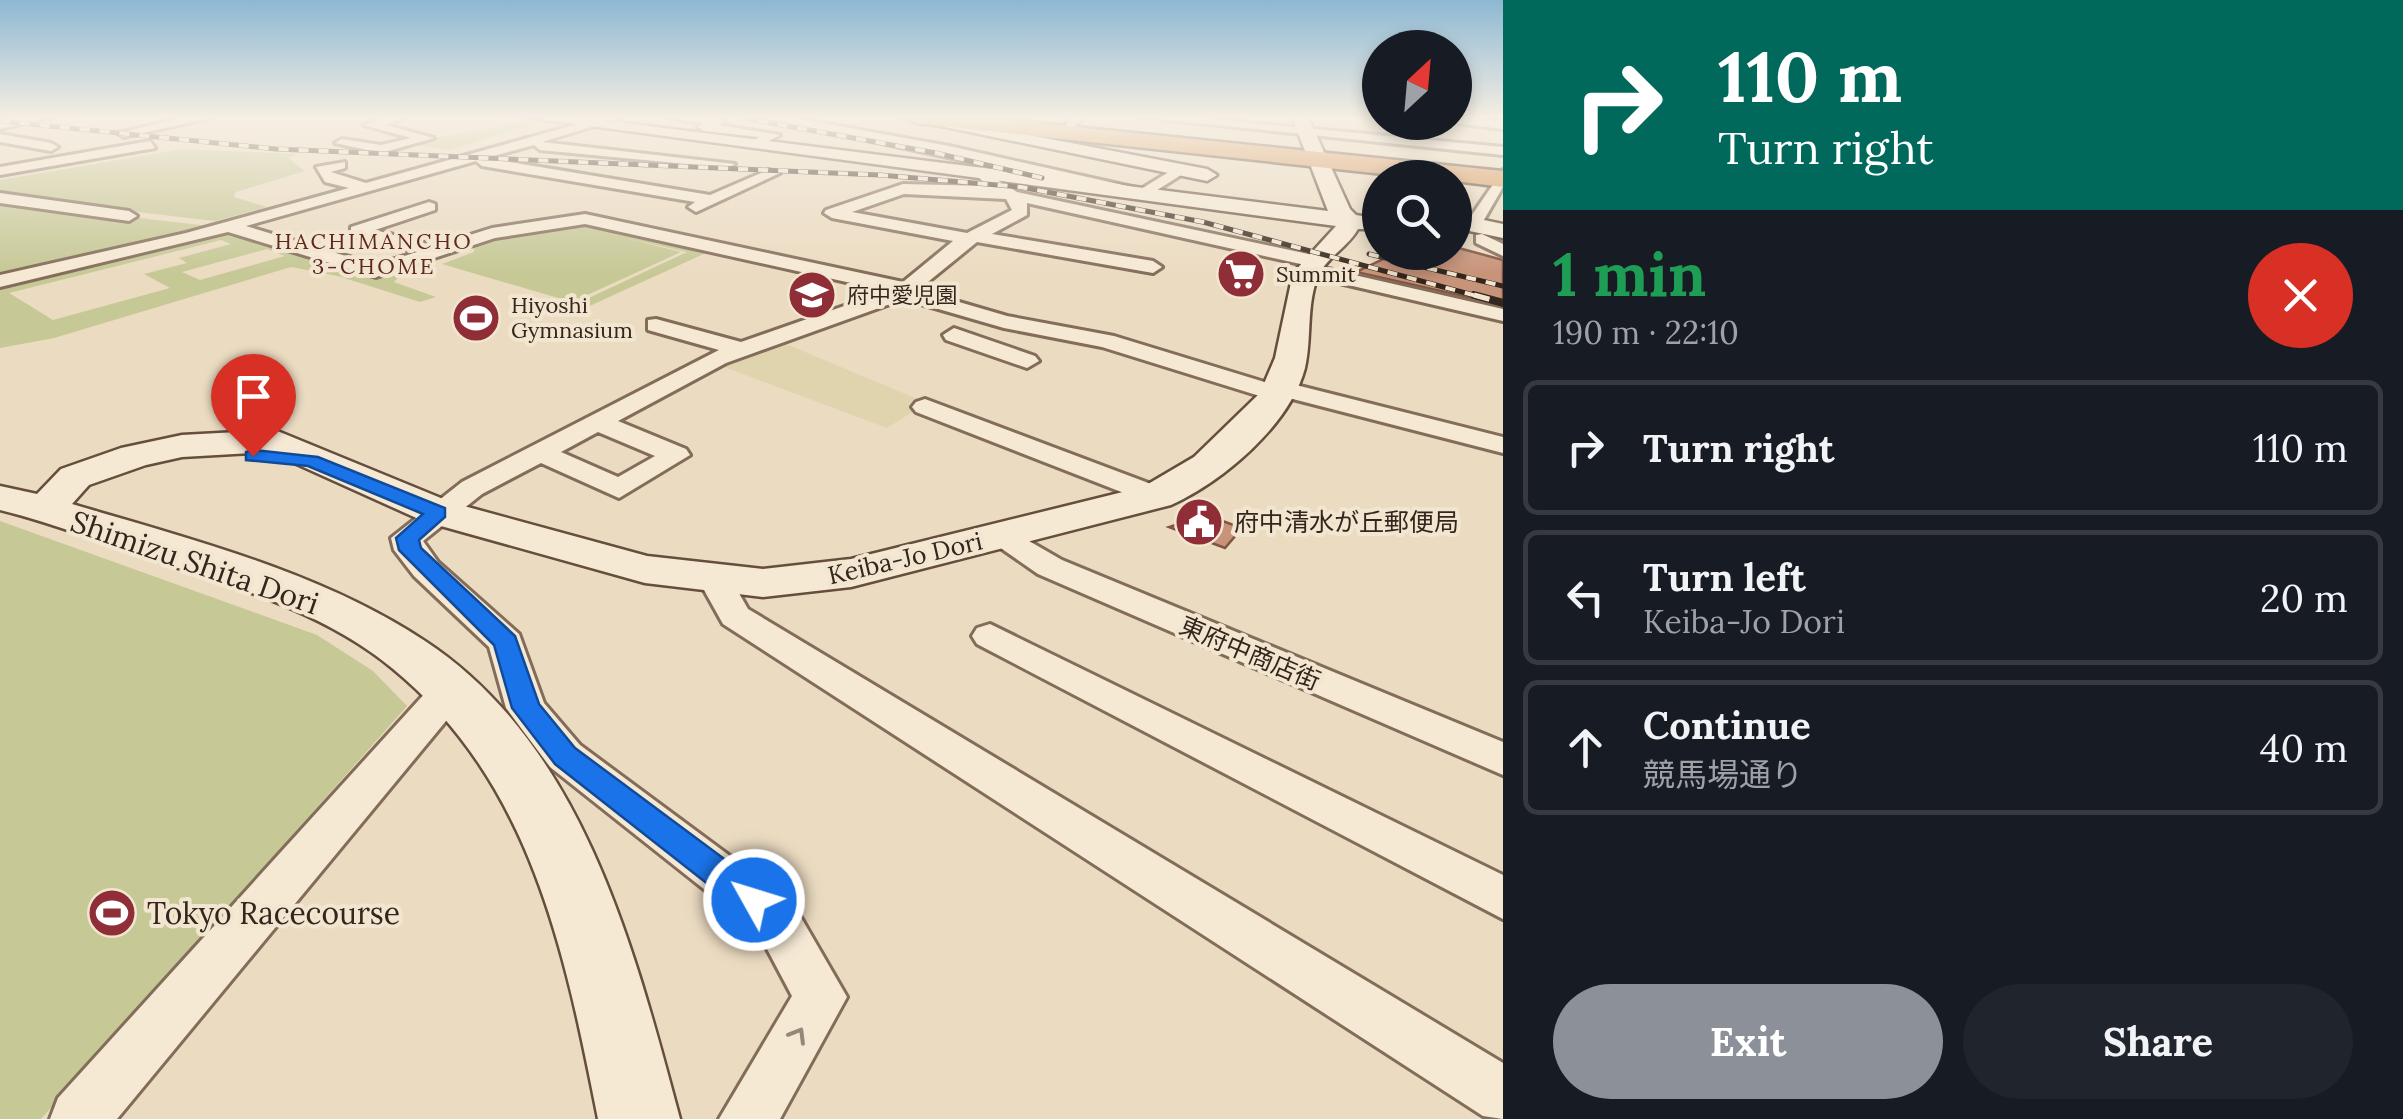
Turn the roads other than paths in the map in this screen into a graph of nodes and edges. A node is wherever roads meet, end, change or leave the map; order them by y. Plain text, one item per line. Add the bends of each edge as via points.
1 (324, 169) edge
2 (427, 169) edge
3 (553, 169) edge
4 (943, 169) edge
5 (1026, 169) edge
6 (1179, 169) edge
7 (1324, 169) edge
8 (1432, 169) edge
9 (1182, 170) junction
10 (774, 173) dead end
11 (983, 174) junction
12 (1502, 176) edge
13 (1238, 180) dead end
14 (373, 181) junction
15 (696, 183) dead end
16 (624, 184) junction
17 (746, 185) junction
18 (778, 190) dead end
19 (1005, 193) junction
20 (672, 194) junction
21 (1143, 194) junction
22 (0, 198) edge
23 (591, 198) dead end
24 (713, 200) junction
25 (429, 207) dead end
26 (1351, 209) edge
27 (1021, 212) junction
28 (129, 216) dead end
29 (1111, 216) junction
30 (227, 226) junction
31 (641, 230) junction
32 (1485, 236) edge
33 (974, 238) junction
34 (435, 251) junction
35 (1310, 266) junction
36 (1153, 267) dead end
37 (0, 281) edge
38 (904, 291) junction
39 (1503, 315) edge
40 (656, 324) dead end
41 (1023, 326) junction
42 (954, 335) dead end
43 (987, 347) junction
44 (740, 349) junction
45 (1027, 360) dead end
46 (1278, 391) junction
47 (925, 407) dead end
48 (598, 422) junction
49 (1503, 444) edge
50 (540, 452) junction
51 (24, 493) edge
52 (1158, 496) junction
53 (438, 512) junction
54 (1003, 534) junction
55 (716, 581) junction
56 (990, 636) dead end
57 (451, 690) junction
58 (1503, 760) edge
59 (1503, 898) edge
60 (1503, 1096) edge
61 (79, 1119) edge
62 (640, 1119) edge
63 (748, 1119) edge

1 - 14 street via 330,179
2 - 14 street
3 - 16 street
4 - 11 street
5 - 21 street
6 - 9 street
7 - 26 street
8 - 12 highway
9 - 13 street
9 - 21 street
10 - 17 street
11 - 19 street
11 - 21 street
12 - 32 street
14 - 30 street
15 - 20 street
16 - 20 street
16 - 23 street
17 - 18 street
17 - 24 street
19 - 27 street via 1018,200
19 - 29 street
19 - 33 street via 903,189 832,212
20 - 24 street
21 - 26 street
22 - 28 street
24 - 31 street
25 - 34 street via 357,231
26 - 35 street via 1348,230
27 - 29 street via 1090,221
27 - 33 street
29 - 35 street
30 - 34 street via 376,271
30 - 37 street
31 - 34 street via 568,218
31 - 38 street
33 - 36 street
33 - 38 street
35 - 39 street
35 - 46 street
38 - 41 street
38 - 44 street
40 - 44 street
41 - 43 street
41 - 46 street via 1106,340
42 - 43 street
43 - 45 street
44 - 48 street
46 - 49 street
46 - 52 street, Keiba-Jo Dori via 1196,477
47 - 52 street
48 - 50 street
48 - 50 street via 676,455 619,489
50 - 53 street
51 - 53 street, Keiba-Jo Dori via 229,456 312,461
51 - 57 street, Shimizu Shita Dori via 340,613
52 - 54 street, Keiba-Jo Dori
53 - 55 street, Keiba-Jo Dori
63 -> 53 street via 821,997 775,918 565,756 526,708 506,642 410,550 407,538
54 - 55 street, Keiba-Jo Dori via 804,581
54 - 58 street, 東府中商店街 via 1050,567
55 - 60 street via 735,616
56 - 59 street
57 - 61 street
57 - 62 street, Shimizu Shita Dori via 528,782 567,858 600,951

